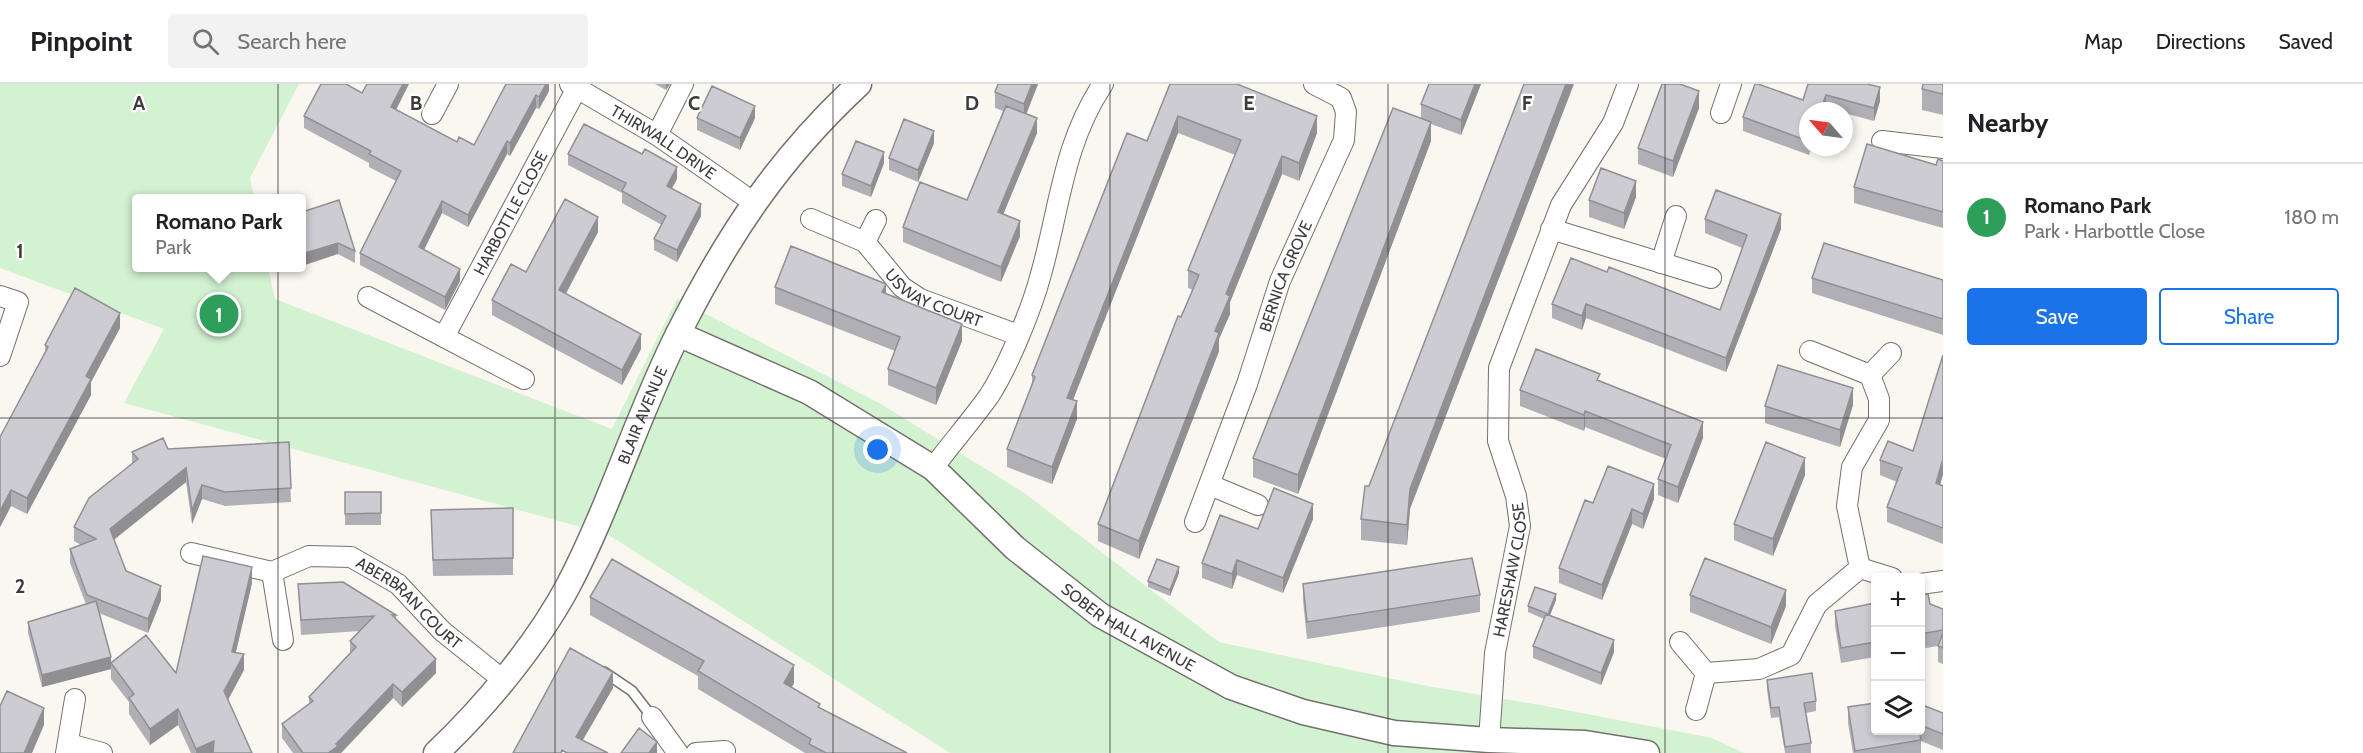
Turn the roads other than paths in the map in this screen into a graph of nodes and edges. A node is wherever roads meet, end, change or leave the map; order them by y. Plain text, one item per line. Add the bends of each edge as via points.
1 (448, 84) edge
2 (683, 84) edge
3 (860, 84) edge
4 (1104, 84) edge
5 (1314, 84) edge
6 (1628, 84) edge
7 (1731, 84) edge
8 (573, 86) edge
9 (1721, 113) dead end
10 (432, 114) dead end
11 (657, 135) junction
12 (1882, 141) dead end
13 (1943, 148) edge
14 (753, 202) junction
15 (1676, 216) dead end
16 (811, 219) dead end
17 (876, 220) dead end
18 (1551, 229) junction
19 (865, 242) junction
20 (1661, 263) junction
21 (1711, 278) dead end
22 (0, 296) edge
23 (368, 297) dead end
24 (678, 334) junction
25 (1018, 335) junction
26 (444, 337) junction
27 (1810, 351) dead end
28 (1891, 353) dead end
29 (0, 356) edge
30 (1870, 375) junction
31 (524, 380) dead end
32 (933, 468) junction
33 (1210, 485) junction
34 (1258, 505) dead end
35 (1195, 522) dead end
36 (191, 553) dead end
37 (1860, 568) junction
38 (272, 572) junction
39 (1876, 573) edge
40 (1943, 581) edge
41 (1925, 583) edge
42 (283, 640) dead end
43 (1680, 642) dead end
44 (591, 664) edge
45 (1706, 673) junction
46 (503, 680) junction
47 (75, 699) dead end
48 (1696, 710) dead end
49 (652, 717) joint
50 (1489, 740) junction
51 (67, 749) edge
52 (725, 751) dead end
53 (102, 753) edge
54 (436, 753) edge
55 (678, 753) edge
56 (696, 753) edge
57 (1647, 753) edge

1 - 10 street
2 - 11 street
3 - 14 street, BLAIR AVENUE via 820,120
4 - 25 street via 1086,110 1072,145 1041,274
5 - 33 street, BERNICA GROVE via 1341,98 1346,112 1344,140 1280,281
6 - 18 street, HARESHAW CLOSE via 1613,123 1561,205
7 - 9 street
8 - 11 street, THIRWALL DRIVE
8 - 26 street, HARBOTTLE CLOSE
11 - 14 street, THIRWALL DRIVE
12 - 13 street
14 - 24 street, BLAIR AVENUE
15 - 20 street
16 - 19 street, USWAY COURT
17 - 19 street
18 - 20 street
18 - 50 street, HARESHAW CLOSE via 1499,368 1497,441 1516,496 1520,526 1495,653
19 - 25 street, USWAY COURT via 902,287 920,299
20 - 21 street
22 - 29 street via 18,302
23 - 26 street
24 - 32 street, SOBER HALL AVENUE via 809,392
24 - 46 street, BLAIR AVENUE via 567,587
25 - 32 street via 990,393
26 - 31 street
27 - 30 street
28 - 30 street
30 - 37 street via 1879,399 1879,420 1852,467 1847,506
32 - 50 street, SOBER HALL AVENUE via 1014,548 1100,615 1231,687 1303,712 1369,728
33 - 34 street
33 - 35 street, BERNICA GROVE
36 - 38 street
37 - 39 street
37 - 45 street via 1817,604 1791,655 1759,669
38 - 42 street
38 - 46 street, ABERBRAN COURT via 309,556 351,557 398,584 442,632
40 - 41 street
43 - 45 street
44 - 49 lane via 632,691
45 - 48 street
46 - 54 street, BLAIR AVENUE
47 - 51 street
49 - 55 street
50 - 57 street, SOBER HALL AVENUE via 1586,743
51 - 53 street
52 - 56 street

